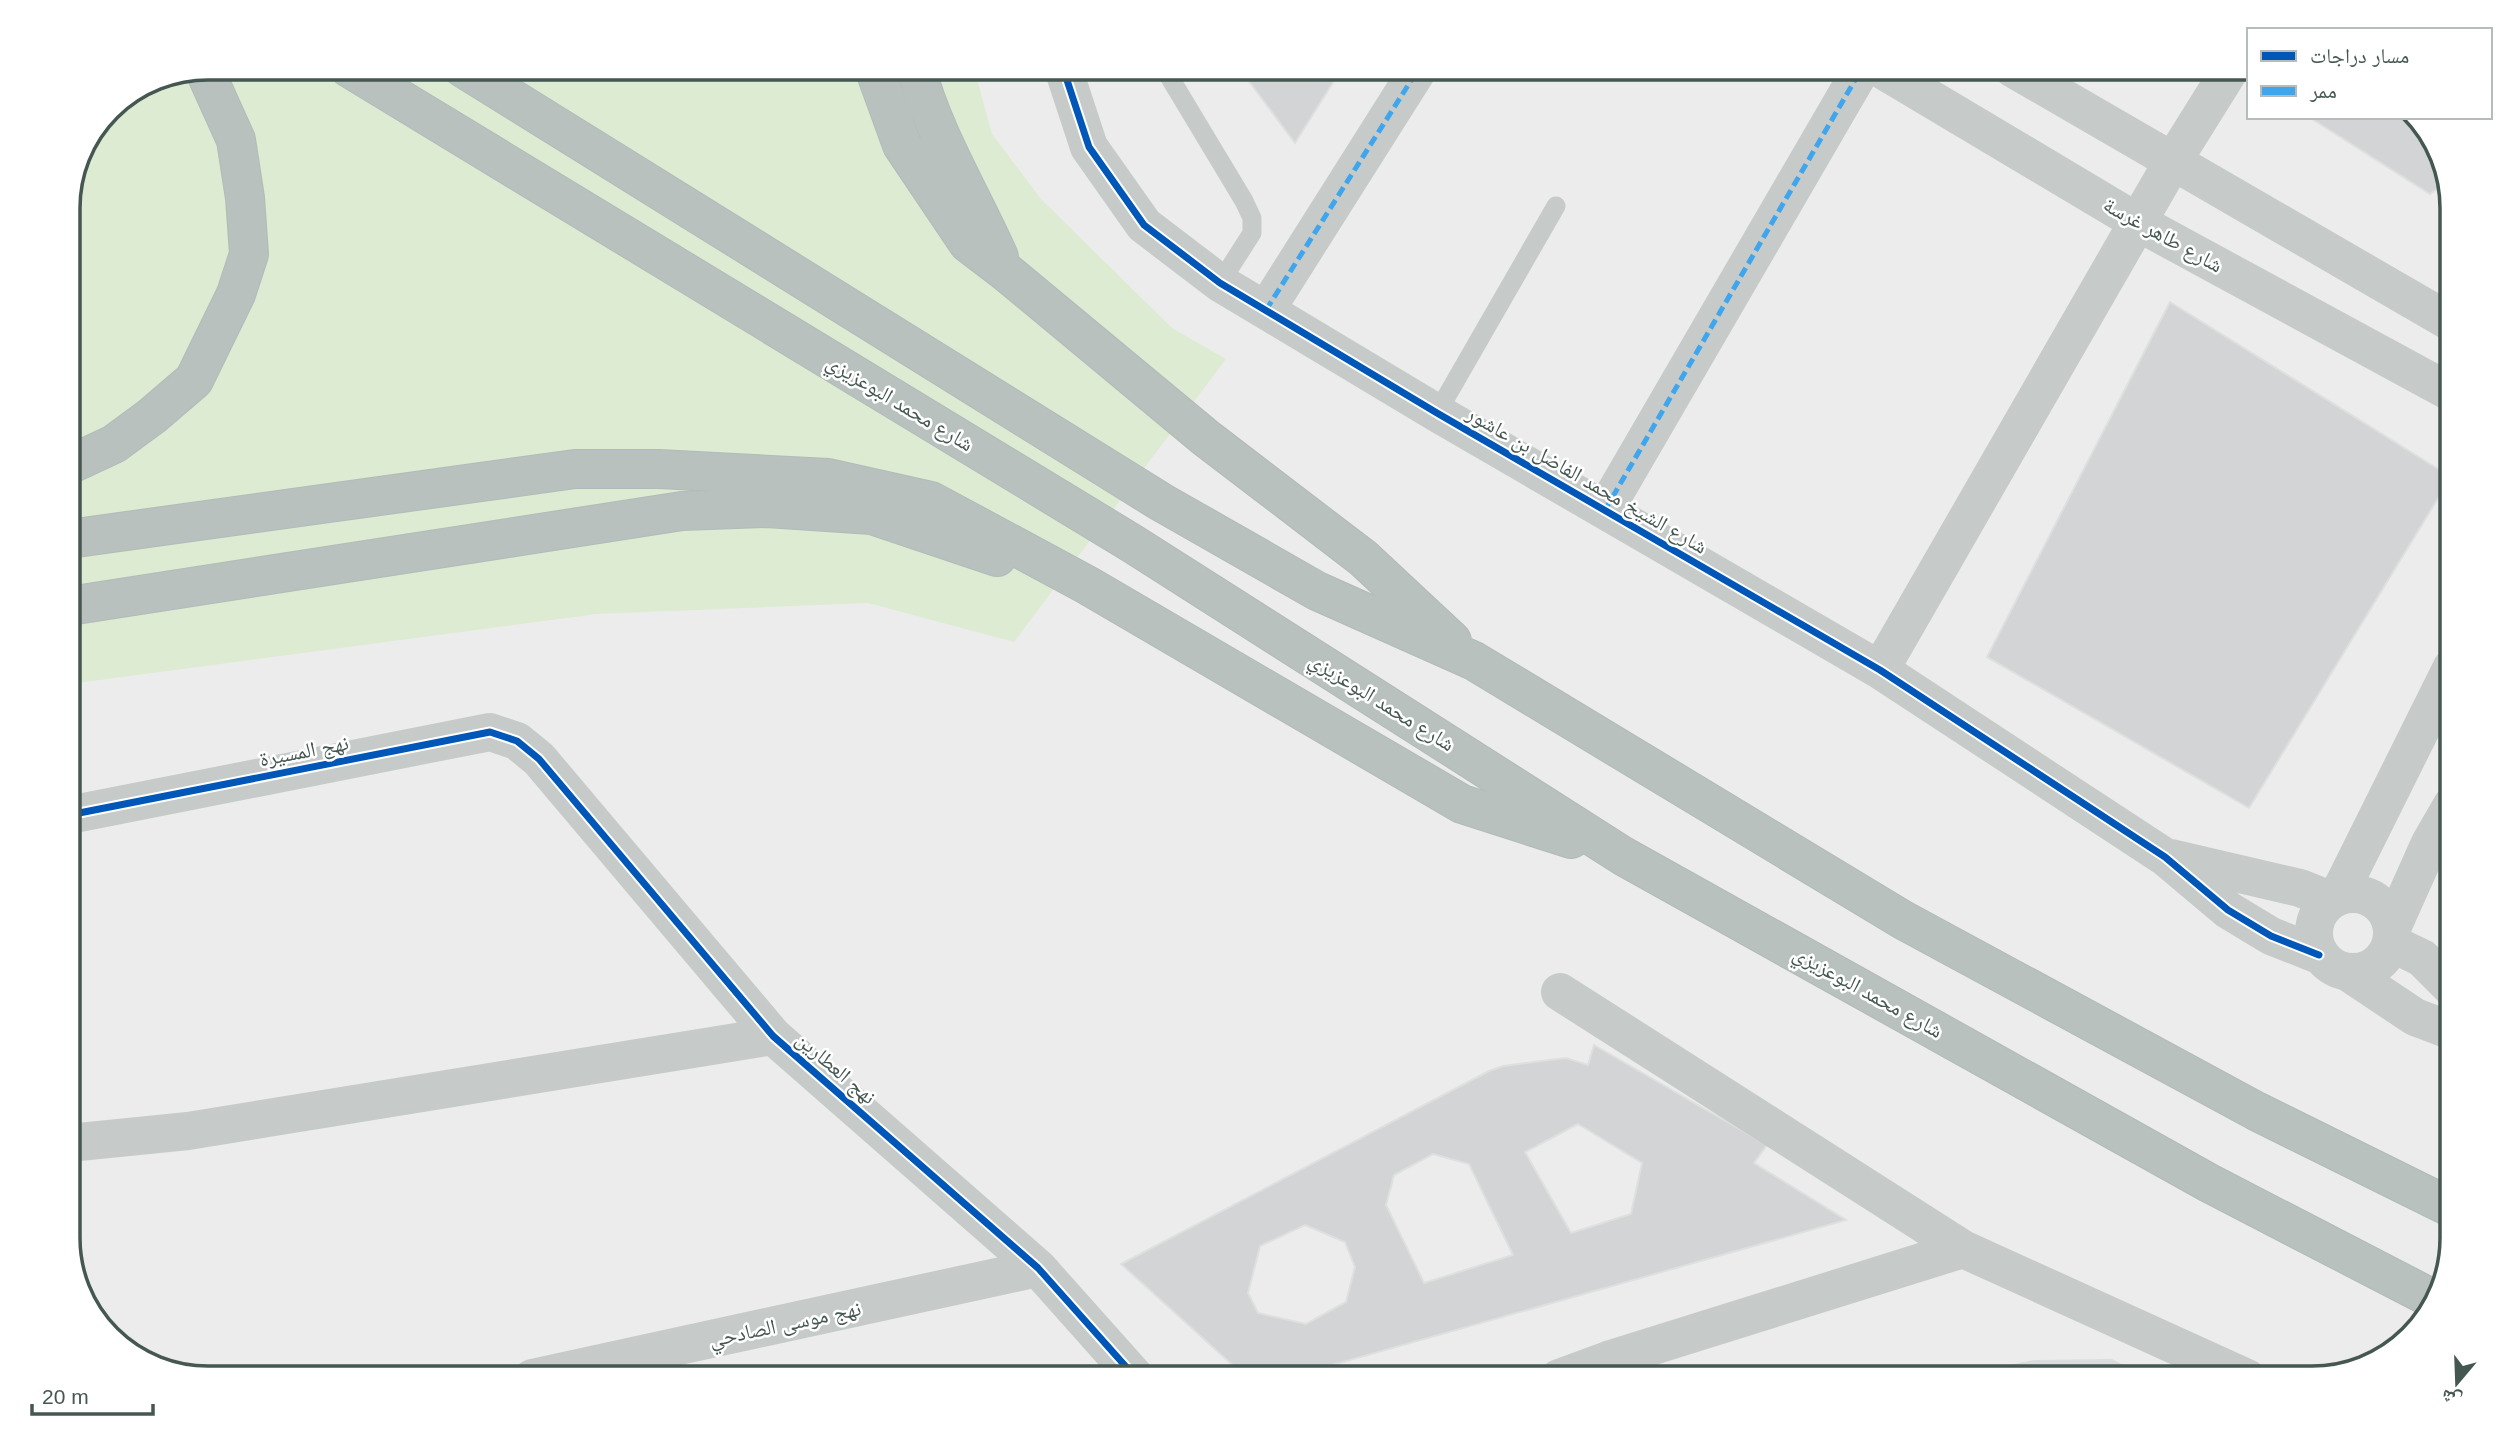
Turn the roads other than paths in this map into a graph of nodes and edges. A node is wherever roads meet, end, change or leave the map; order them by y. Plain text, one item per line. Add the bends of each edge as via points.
1 (209, 80) edge
2 (369, 80) edge
3 (482, 80) edge
4 (878, 80) edge
5 (919, 80) edge
6 (1067, 80) edge
7 (1171, 80) edge
8 (1411, 80) edge
9 (1855, 80) edge
10 (1899, 80) edge
11 (2033, 80) edge
12 (2224, 80) edge
13 (2173, 161) junction
14 (1556, 206) dead end
15 (2139, 223) junction
16 (1006, 271) junction
17 (1220, 283) junction
18 (1266, 310) junction
19 (2439, 316) edge
20 (2439, 386) edge
21 (1437, 413) junction
22 (81, 460) edge
23 (1605, 510) junction
24 (81, 537) edge
25 (1087, 585) junction
26 (81, 604) edge
27 (1474, 661) junction
28 (1880, 670) junction
29 (2439, 692) edge
30 (539, 759) joint
31 (81, 813) edge
32 (2440, 827) edge
33 (1623, 856) junction
34 (2165, 857) junction
35 (2334, 898) junction
36 (2392, 935) junction
37 (2334, 964) junction
38 (2440, 976) edge
39 (1560, 992) dead end
40 (2440, 1026) edge
41 (773, 1036) junction
42 (81, 1142) edge
43 (2440, 1202) edge
44 (1964, 1249) junction
45 (1038, 1268) junction
46 (2425, 1295) edge
47 (587, 1366) edge
48 (1125, 1366) edge
49 (1592, 1366) edge
50 (2221, 1366) edge

1 - 22 highway via 236,140 245,198 248,254 236,294 194,380 114,444
2 - 33 highway, شارع محمد البوعزيزي via 1133,544
3 - 27 highway via 1161,502 1317,591
4 - 16 highway via 902,145 968,243
5 - 16 highway
6 - 17 street, شارع الشيخ محمد الفاضل بن عاشور via 1089,147 1144,225
7 - 17 lane via 1252,218 1252,233
8 - 18 street
9 - 23 street
10 - 15 street, شارع طاهر غرسة
11 - 13 street
12 - 13 street
13 - 15 street
13 - 19 street
14 - 21 lane
15 - 20 street, شارع طاهر غرسة
15 - 28 street
16 - 27 highway via 1206,438 1363,558
17 - 18 street, شارع الشيخ محمد الفاضل بن عاشور
18 - 21 street, شارع الشيخ محمد الفاضل بن عاشور
21 - 23 street, شارع الشيخ محمد الفاضل بن عاشور
23 - 28 street, شارع الشيخ محمد الفاضل بن عاشور
24 - 25 highway via 575,469 659,468 828,478 931,501
25 - 26 highway via 872,515 767,508 682,511
25 - 33 highway via 1462,804
27 - 43 highway via 1903,920 2256,1111
28 - 34 street, شارع الشيخ محمد الفاضل بن عاشور
29 - 35 street
30 - 31 street, نهج المسيرة via 517,741 489,732
30 - 41 street, نهج العطارين
32 - 36 street
33 - 46 highway, شارع محمد البوعزيزي via 2209,1183
34 - 35 street
34 - 37 street via 2228,910
35 - 36 street via 2356,893 2372,899 2386,912
35 - 37 street via 2323,906 2313,939
36 - 37 street via 2386,956 2376,966 2363,972
36 - 38 street
37 - 40 street via 2415,1017
39 - 44 street
41 - 42 street via 188,1131
41 - 45 street, نهج العطارين
44 - 49 street
44 - 50 street
45 - 47 street, نهج موسى الصادحي
45 - 48 street, نهج العطارين

